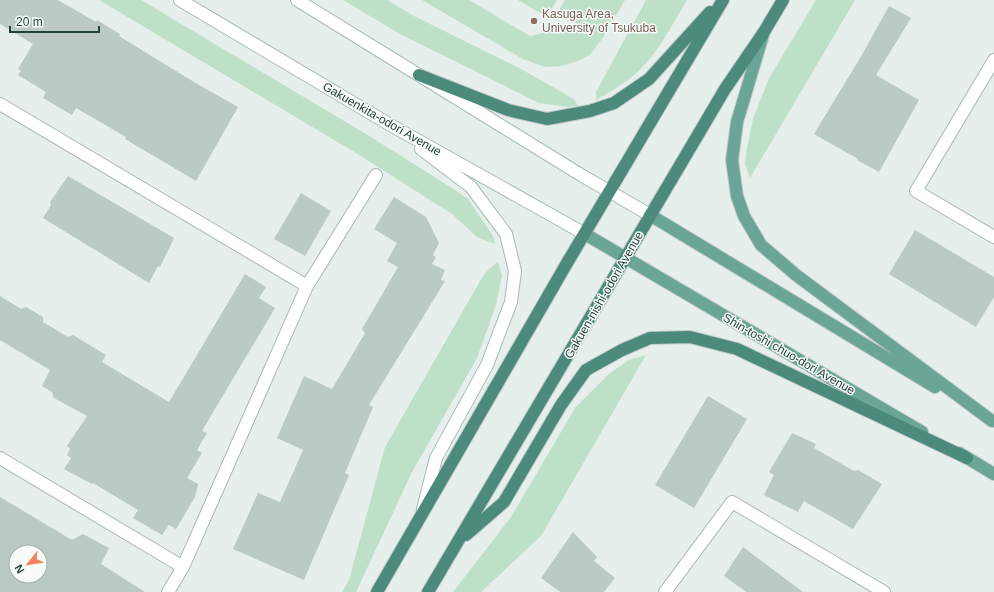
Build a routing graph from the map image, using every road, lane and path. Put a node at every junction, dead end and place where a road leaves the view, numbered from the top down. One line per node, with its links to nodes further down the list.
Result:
1 (180, 0): 9 (street, Gakuenkita-odori Avenue)
2 (297, 0): 7 (street)
3 (722, 0): 7 (highway); 11 (highway)
4 (783, 0): 5 (highway, Gakuen-nishi-odori Avenue)
5 (764, 32): 12 (highway, Gakuen-nishi-odori Avenue); 17 (main road)
6 (994, 60): 14 (street)
7 (419, 74): 11 (street)
8 (0, 104): 16 (street)
9 (387, 123): 13 (street, Gakuenkita-odori Avenue); 21 (street)
10 (376, 175): 16 (street)
11 (609, 192): 12 (street); 13 (highway)
12 (650, 215): 15 (highway, Gakuen-nishi-odori Avenue); 17 (main road)
13 (585, 234): 15 (main road, Shin-toshi chuo-dori Avenue); 21 (highway)
14 (994, 238)
15 (625, 258): 19 (main road, Shin-toshi chuo-dori Avenue); 22 (highway, Gakuen-nishi-odori Avenue)
16 (307, 286): 23 (street)
17 (993, 421)
18 (0, 458): 23 (street)
19 (967, 458): 20 (main road, Shin-toshi chuo-dori Avenue); 22 (highway)
20 (994, 474)
21 (421, 516): 25 (highway)
22 (458, 542): 26 (highway, Gakuen-nishi-odori Avenue)
23 (183, 567): 24 (street)
24 (168, 592)
25 (377, 592)
26 (428, 592)
27 (665, 592): 28 (street)
28 (884, 592)

